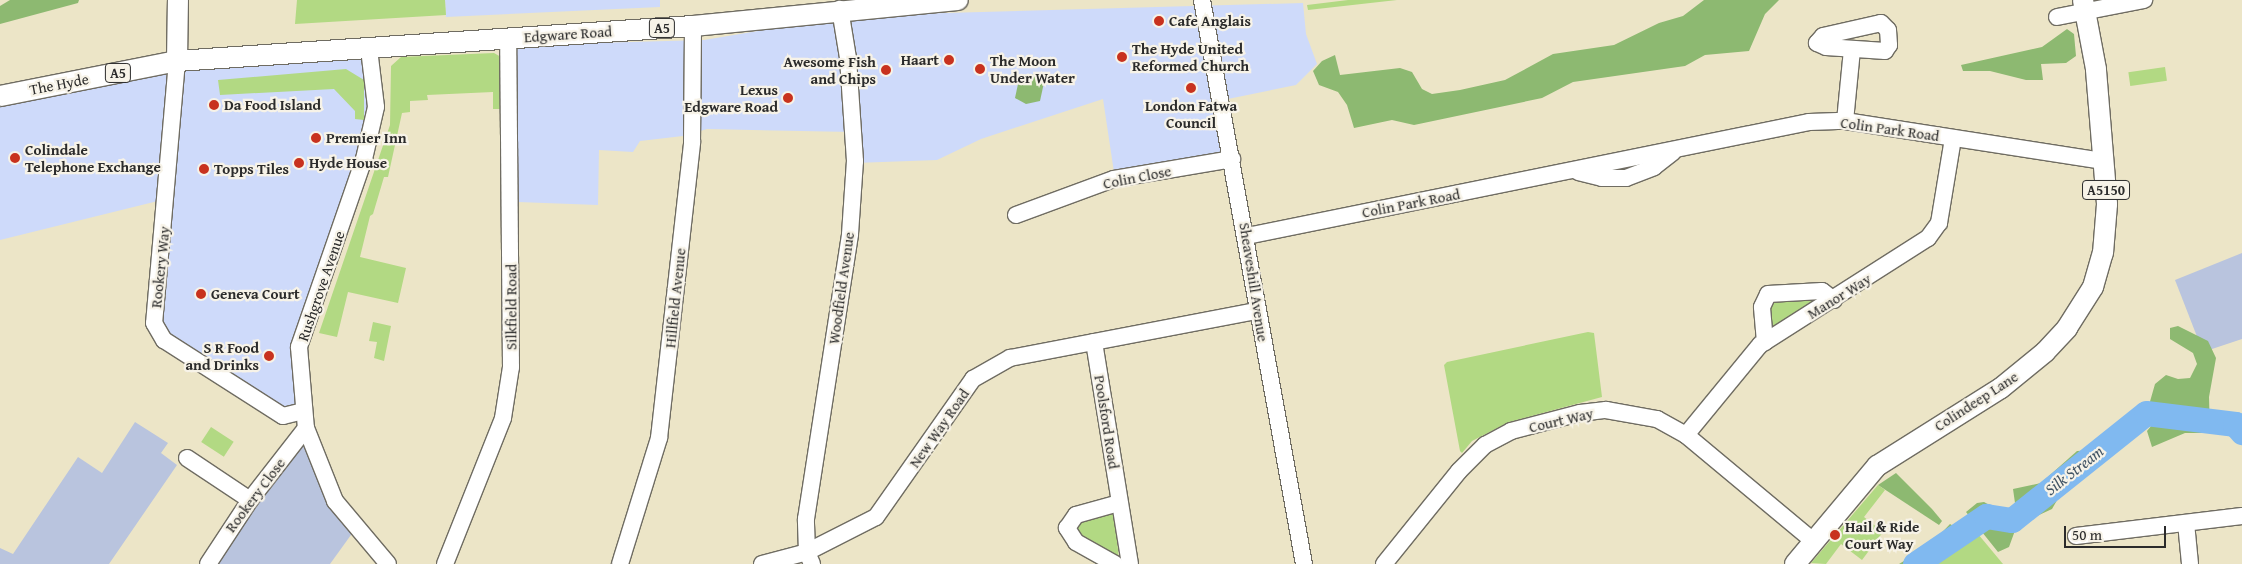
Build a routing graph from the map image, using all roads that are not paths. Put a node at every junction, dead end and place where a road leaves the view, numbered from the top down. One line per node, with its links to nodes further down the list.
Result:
1 (178, 0): 13 (main road)
2 (958, 0): 7 (main road, Edgware Road / A5)
3 (1202, 0): 17 (street, Sheaveshill Avenue)
4 (2144, 0): 5 (street)
5 (2084, 5): 8 (street); 18 (main road, Colindeep Lane / A5150)
6 (816, 7): 7 (main road, Edgware Road / A5); 9 (main road, Edgware Road / A5)
7 (840, 9): 35 (street, Woodfield Avenue)
8 (2057, 16)
9 (693, 26): 10 (main road, Edgware Road / A5); 39 (street, Hillfield Avenue)
10 (508, 39): 11 (main road, Edgware Road / A5); 38 (street, Silkfield Road)
11 (369, 49): 13 (main road, Edgware Road / A5); 25 (street, Rushgrove Avenue)
12 (1852, 49): 15 (street)
13 (177, 61): 14 (main road, The Hyde / A5); 25 (street, Rookery Way)
14 (0, 96)
15 (1845, 121): 16 (street, Colin Park Road); 20 (street, Colin Park Road)
16 (1952, 138): 18 (street, Colin Park Road); 21 (street, Manor Way)
17 (1232, 159): 19 (street, Colin Close); 20 (street, Sheaveshill Avenue)
18 (2104, 161): 34 (main road, Colindeep Lane / A5150)
19 (1016, 215)
20 (1247, 236): 22 (street, Sheaveshill Avenue)
21 (1834, 300): 24 (street, Manor Way); 24 (street)
22 (1257, 311): 23 (street, New Way Road); 43 (street, Sheaveshill Avenue)
23 (1094, 342): 30 (street, Poolsford Road); 35 (street, New Way Road)
24 (1765, 342): 27 (street, Manor Way)
25 (303, 411): 26 (street, Rushgrove Avenue)
26 (306, 428): 29 (street, Rookery Close); 37 (street, Rushgrove Avenue)
27 (1686, 436): 34 (street, Court Way); 44 (street, Court Way)
28 (187, 458): 29 (street)
29 (250, 500): 36 (street, Rookery Close)
30 (1119, 502): 41 (street); 42 (street, Poolsford Road)
31 (2242, 516): 32 (street)
32 (2186, 523): 33 (street); 46 (street)
33 (2076, 536)
34 (1813, 541): 45 (main road, Colindeep Lane / A5150)
35 (809, 558): 40 (street, New Way Road)
36 (208, 564)
37 (388, 564)
38 (445, 564)
39 (620, 564)
40 (762, 564)
41 (1116, 564)
42 (1130, 564)
43 (1304, 564)
44 (1384, 564)
45 (1795, 564)
46 (2190, 564)

